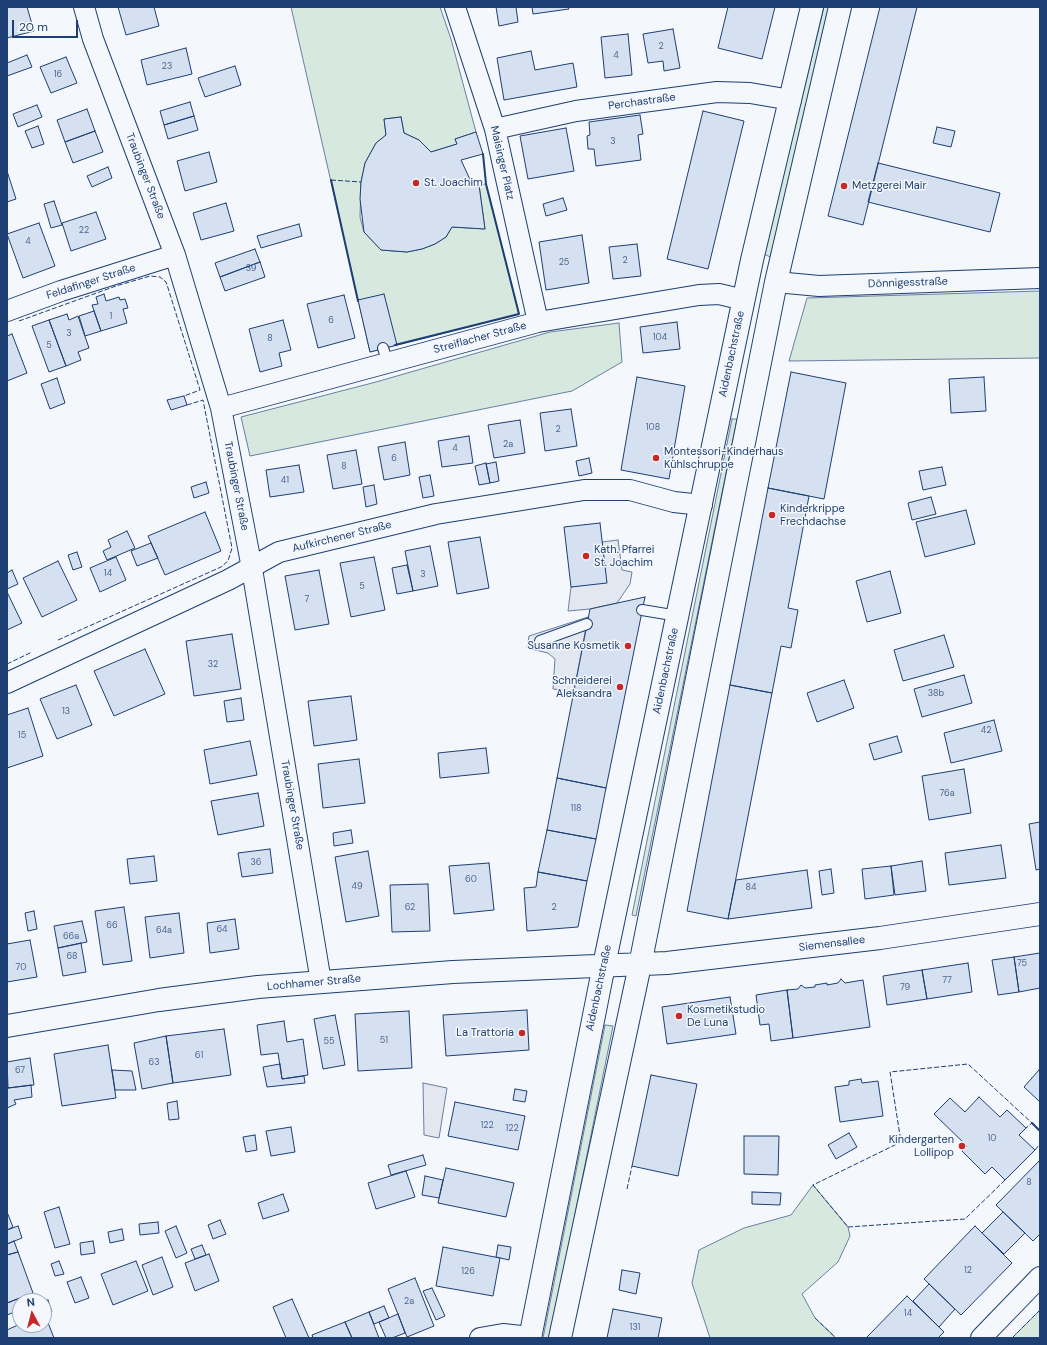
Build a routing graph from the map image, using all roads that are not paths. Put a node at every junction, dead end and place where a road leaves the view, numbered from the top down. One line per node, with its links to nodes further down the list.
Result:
1 (84, 7): 7 (street, Traubinger Straße)
2 (455, 7): 6 (street, Maisinger Platz)
3 (812, 7): 5 (main road, Aidenbachstraße)
4 (840, 7): 9 (main road, Aidenbachstraße)
5 (791, 100): 6 (street, Perchastraße); 10 (main road, Aidenbachstraße)
6 (495, 129): 12 (street, Maisinger Platz)
7 (175, 255): 11 (street, Feldafinger Straße); 13 (street, Traubinger Straße)
8 (1040, 278): 9 (street, Dönnigesstraße)
9 (776, 282): 22 (main road, Aidenbachstraße)
10 (744, 300): 12 (street, Streiflacher Straße); 14 (main road, Aidenbachstraße)
11 (7, 311)
12 (538, 322): 13 (street, Streiflacher Straße)
13 (221, 408): 15 (street, Traubinger Straße)
14 (702, 505): 15 (street, Aufkirchener Straße); 17 (main road, Aidenbachstraße)
15 (252, 568): 20 (street, Aufkirchener Straße); 23 (street, Traubinger Straße)
16 (642, 610): 17 (lane)
17 (678, 616): 22 (main road, Aidenbachstraße)
18 (587, 624): 19 (lane)
19 (540, 640)
20 (7, 683)
21 (1040, 914): 22 (main road, Siemensallee)
22 (622, 965): 23 (main road, Lochhamer Straße); 26 (main road, Aidenbachstraße); 28 (main road, Aidenbachstraße)
23 (321, 982): 24 (main road, Lochhamer Straße)
24 (7, 1026)
25 (1040, 1277): 29 (street)
26 (530, 1337): 27 (street)
27 (480, 1338)
28 (560, 1338)
29 (981, 1338)

